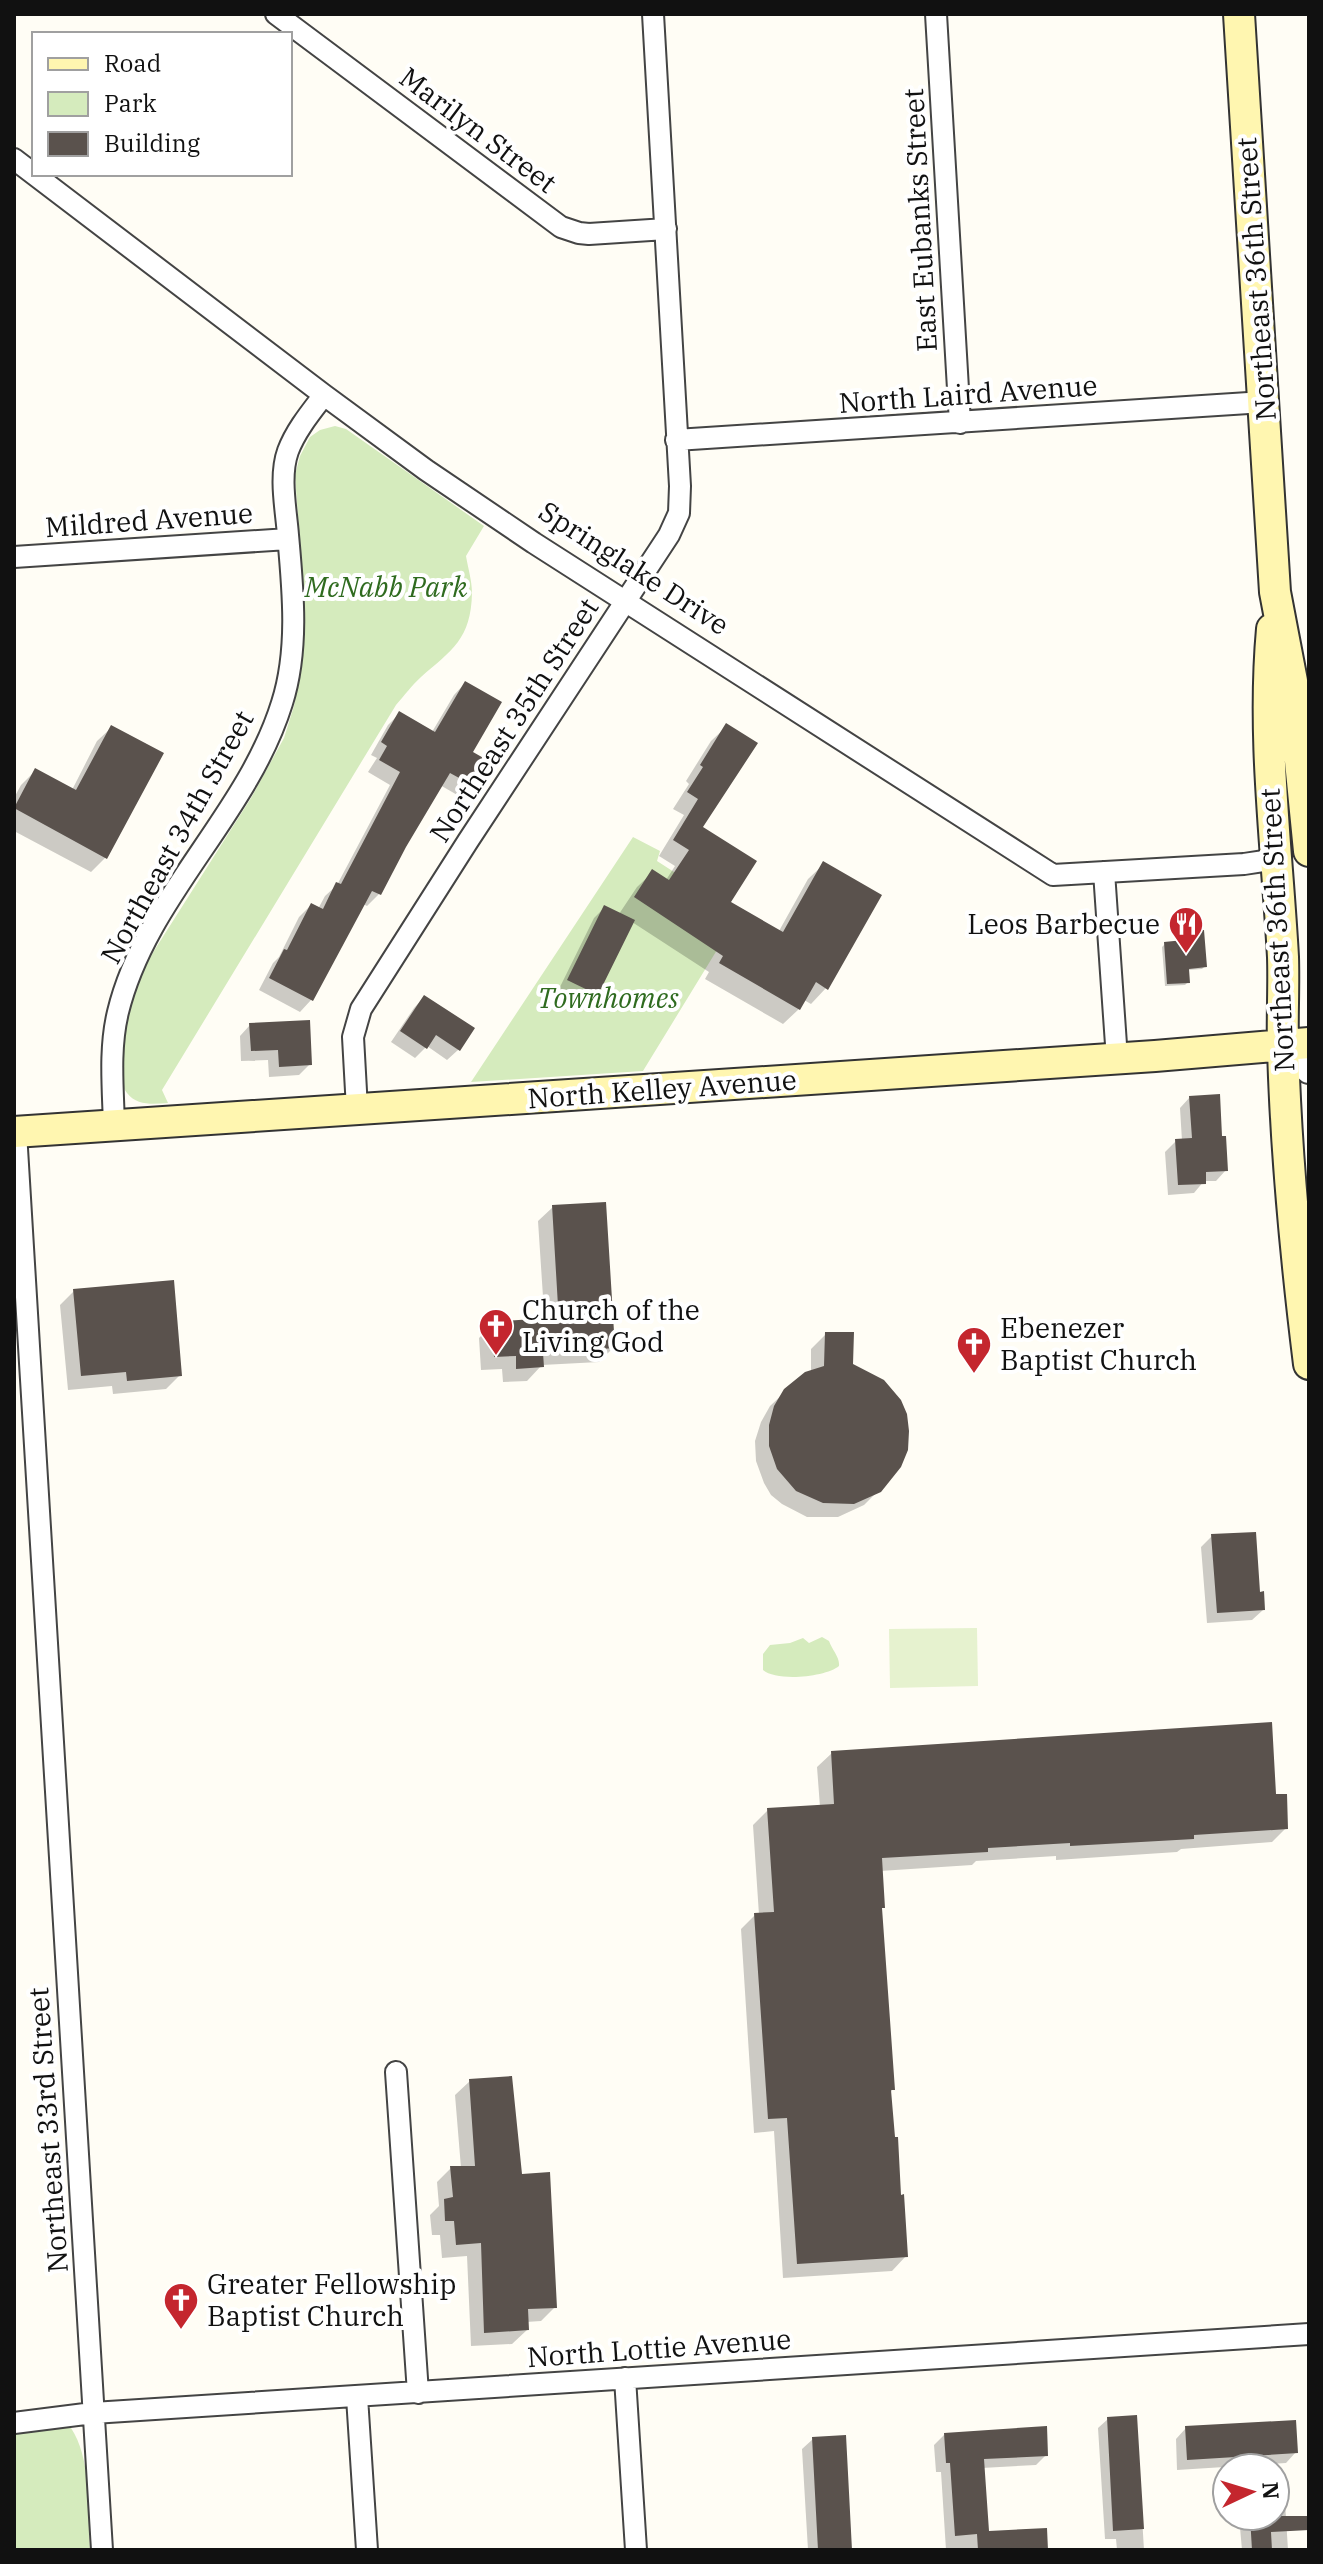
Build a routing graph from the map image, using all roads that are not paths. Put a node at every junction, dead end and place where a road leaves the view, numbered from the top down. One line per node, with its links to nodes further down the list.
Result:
1 (276, 14): 8 (street, Marilyn Street)
2 (653, 14): 8 (street, Northeast 35th Street)
3 (936, 14): 11 (street, East Eubanks Street)
4 (1239, 14): 10 (main road, Northeast 36th Street)
5 (14, 159): 6 (street, Springlake Drive)
6 (32, 173)
7 (36, 176): 9 (street, Springlake Drive)
8 (666, 229): 12 (street, Northeast 35th Street)
9 (324, 395): 13 (street, Northeast 34th Street); 16 (street, Springlake Drive)
10 (1264, 402): 11 (street, North Laird Avenue); 15 (main road, Northeast 36th Street)
11 (960, 423): 12 (street, North Laird Avenue)
12 (676, 440): 16 (street, Northeast 35th Street)
13 (288, 539): 14 (street, Mildred Avenue); 24 (street, Northeast 34th Street)
14 (14, 557)
15 (1275, 592): 17 (main road, Northeast 36th Street); 18 (main road, Northeast 36th Street)
16 (625, 601): 19 (street, Springlake Drive); 23 (street, Northeast 35th Street)
17 (1309, 853): 18 (main road)
18 (1277, 859): 19 (street, Springlake Drive); 20 (main road, Northeast 36th Street)
19 (1104, 872): 21 (street)
20 (1296, 1045): 21 (main road, North Kelley Avenue); 22 (street); 26 (main road, Northeast 36th Street)
21 (1117, 1059): 23 (main road, North Kelley Avenue)
22 (1309, 1070)
23 (357, 1109): 24 (main road, North Kelley Avenue)
24 (114, 1126): 25 (main road, North Kelley Avenue)
25 (15, 1132): 32 (street, Northeast 33rd Street)
26 (1309, 1364)
27 (396, 2072): 30 (street)
28 (1309, 2334): 29 (street, North Lottie Avenue)
29 (625, 2378): 30 (street, North Lottie Avenue); 36 (street)
30 (418, 2393): 31 (street, North Lottie Avenue)
31 (357, 2397): 32 (street, North Lottie Avenue); 35 (street)
32 (93, 2413): 33 (street, North Lottie Avenue); 34 (street, Northeast 33rd Street)
33 (14, 2423)
34 (102, 2550)
35 (367, 2550)
36 (636, 2550)

